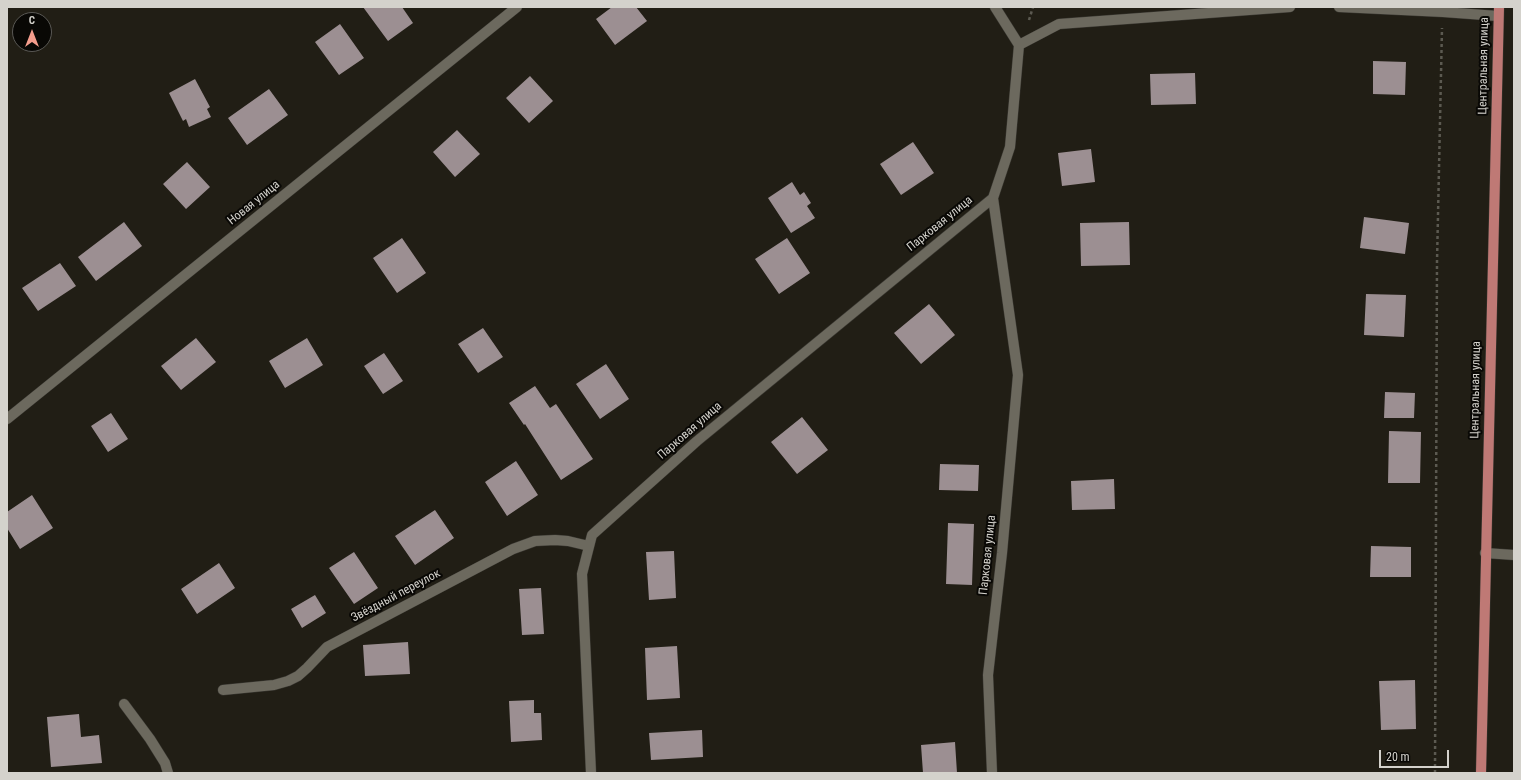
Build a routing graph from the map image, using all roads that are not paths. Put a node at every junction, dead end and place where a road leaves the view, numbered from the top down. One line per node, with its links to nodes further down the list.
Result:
1 (516, 7): 8 (street, Новая улица)
2 (995, 7): 6 (street)
3 (1290, 7): 6 (street)
4 (1339, 7): 5 (street)
5 (1498, 11): 10 (main road, Центральная улица)
6 (1019, 45): 7 (street, Парковая улица)
7 (993, 198): 9 (street, Парковая улица); 16 (street, Парковая улица)
8 (7, 419)
9 (589, 546): 12 (street, Звёздный переулок); 15 (street, Парковая улица)
10 (1485, 553): 11 (street); 17 (main road, Центральная улица)
11 (1514, 555)
12 (222, 690)
13 (124, 704): 14 (street)
14 (168, 773)
15 (591, 773)
16 (992, 773)
17 (1481, 773)

